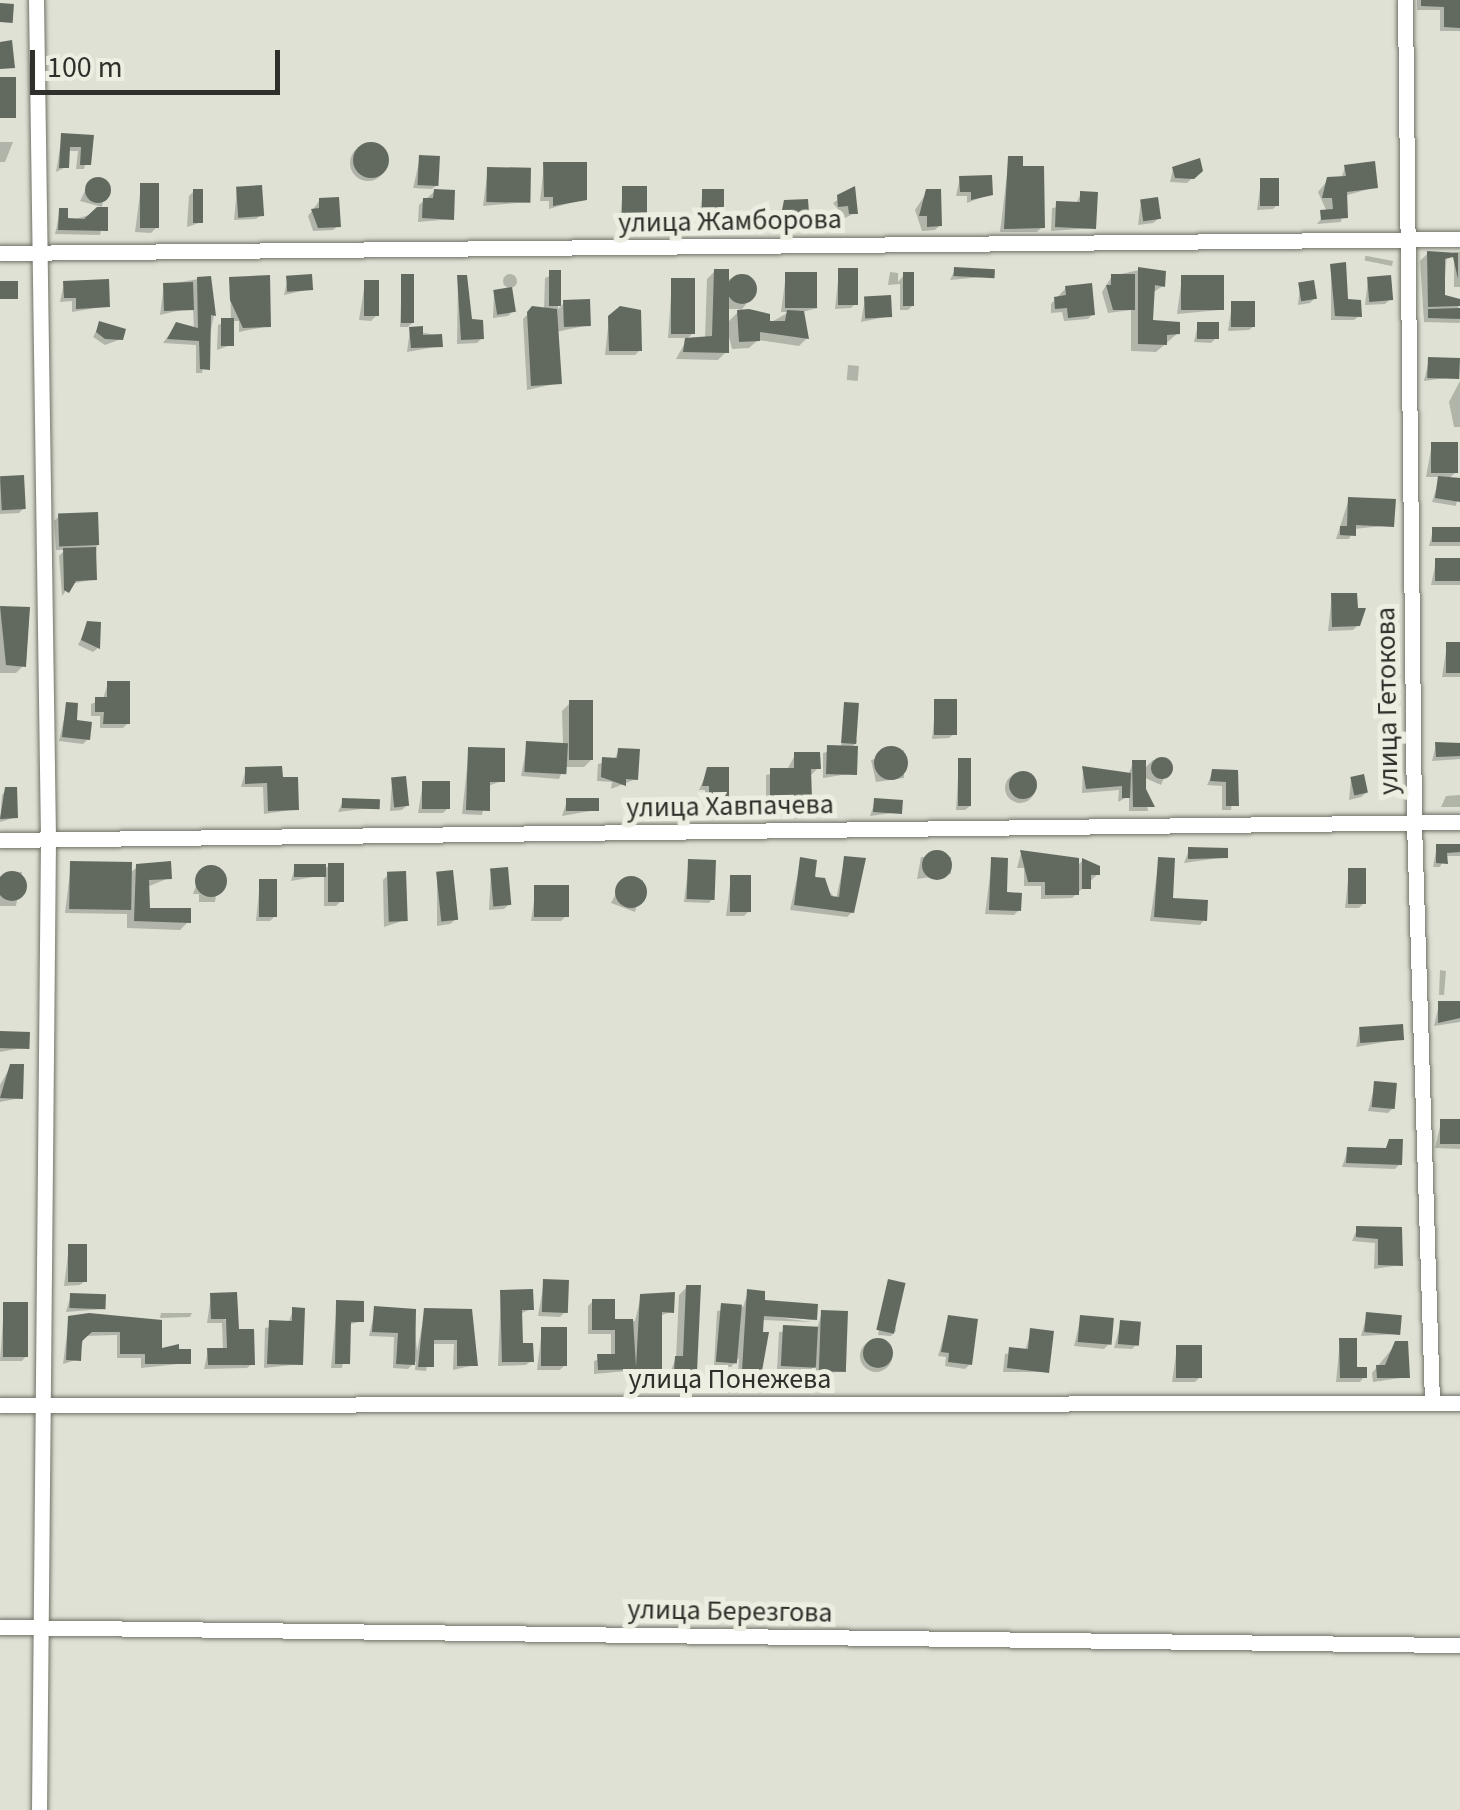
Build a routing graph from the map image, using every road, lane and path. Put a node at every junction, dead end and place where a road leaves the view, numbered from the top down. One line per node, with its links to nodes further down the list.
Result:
1 (36, 0): 5 (street)
2 (1406, 0): 4 (street, улица Гетокова)
3 (1460, 239): 4 (street, улица Жамборова)
4 (1408, 240): 5 (street, улица Жамборова); 8 (street, улица Гетокова)
5 (42, 252): 6 (street, улица Жамборова); 9 (street)
6 (0, 253)
7 (1460, 822): 8 (street, улица Хавпачева)
8 (1414, 823): 9 (street, улица Хавпачева); 11 (street, улица Гетокова)
9 (48, 838): 10 (street, улица Хавпачева); 14 (street)
10 (0, 840)
11 (1432, 1402): 12 (street, улица Понежева); 14 (street, улица Понежева)
12 (1460, 1403)
13 (0, 1405): 14 (street, улица Понежева)
14 (45, 1405): 16 (street)
15 (0, 1627): 16 (street, улица Березгова)
16 (42, 1627): 17 (street, улица Березгова); 18 (street)
17 (1460, 1645)
18 (38, 1810)

